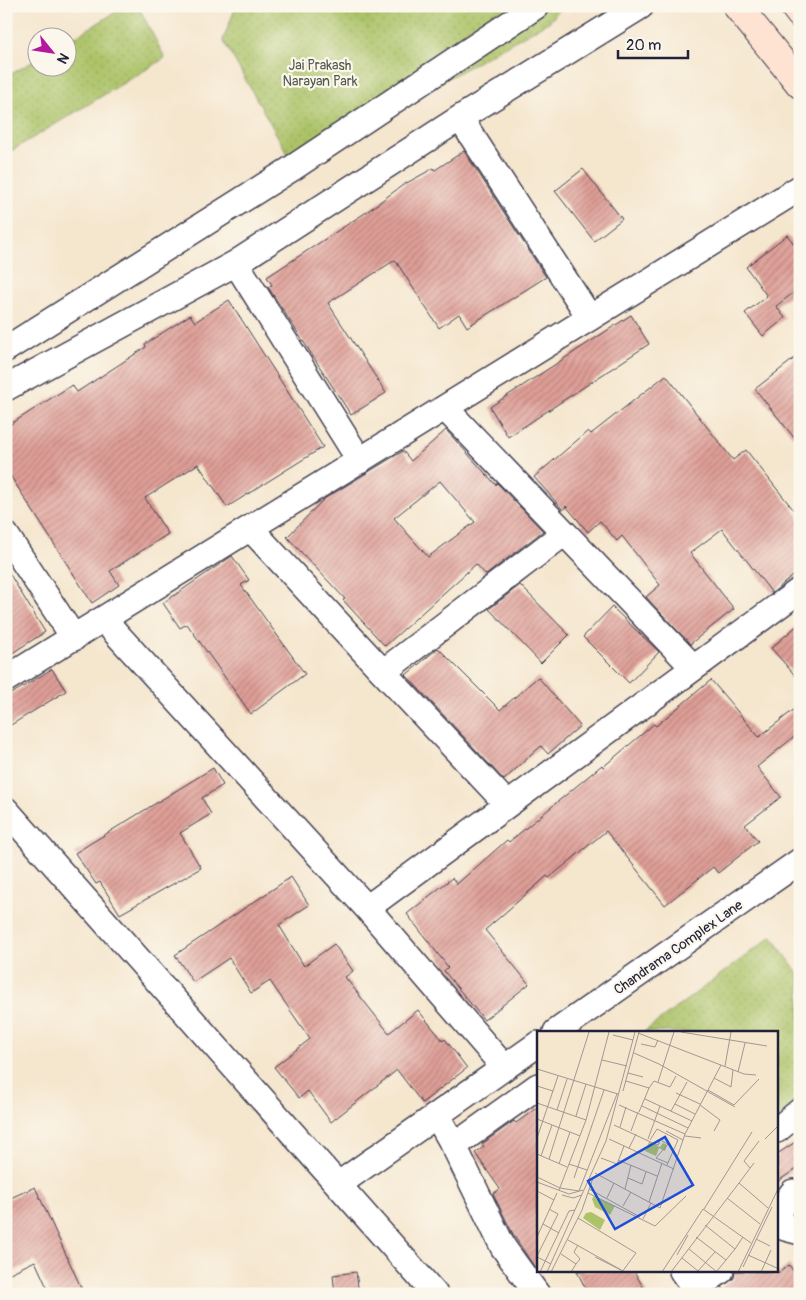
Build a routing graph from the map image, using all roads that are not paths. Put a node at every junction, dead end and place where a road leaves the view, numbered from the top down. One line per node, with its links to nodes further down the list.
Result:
1 (536, 6): 11 (street)
2 (641, 6): 7 (street)
3 (737, 6): 6 (main road)
4 (794, 6): 5 (main road)
5 (800, 14)
6 (800, 84)
7 (460, 118): 9 (street); 10 (street)
8 (800, 188): 10 (street)
9 (236, 263): 12 (street); 14 (street)
10 (590, 318): 13 (street)
11 (6, 349)
12 (6, 388)
13 (444, 408): 14 (street); 16 (street)
14 (360, 461): 15 (street)
15 (251, 528): 19 (street); 22 (street)
16 (563, 534): 21 (street); 22 (street)
17 (6, 535): 20 (street)
18 (800, 590): 21 (street)
19 (104, 620): 20 (street); 27 (street)
20 (74, 638): 23 (street)
21 (693, 667): 24 (street)
22 (383, 672): 24 (street)
23 (6, 679)
24 (507, 804): 27 (street)
25 (6, 810): 36 (street)
26 (800, 861): 28 (street, Chandrama Complex Lane)
27 (367, 908): 30 (street)
28 (557, 1031)
29 (537, 1045): 30 (street)
30 (504, 1068): 33 (street)
31 (537, 1087): 35 (street)
32 (800, 1112): 34 (street)
33 (437, 1116): 35 (street); 36 (street)
34 (778, 1129)
35 (454, 1146): 42 (street)
36 (339, 1184): 41 (street)
37 (790, 1192): 38 (street)
38 (787, 1231)
39 (683, 1272): 40 (street)
40 (720, 1272)
41 (435, 1294)
42 (537, 1294)

